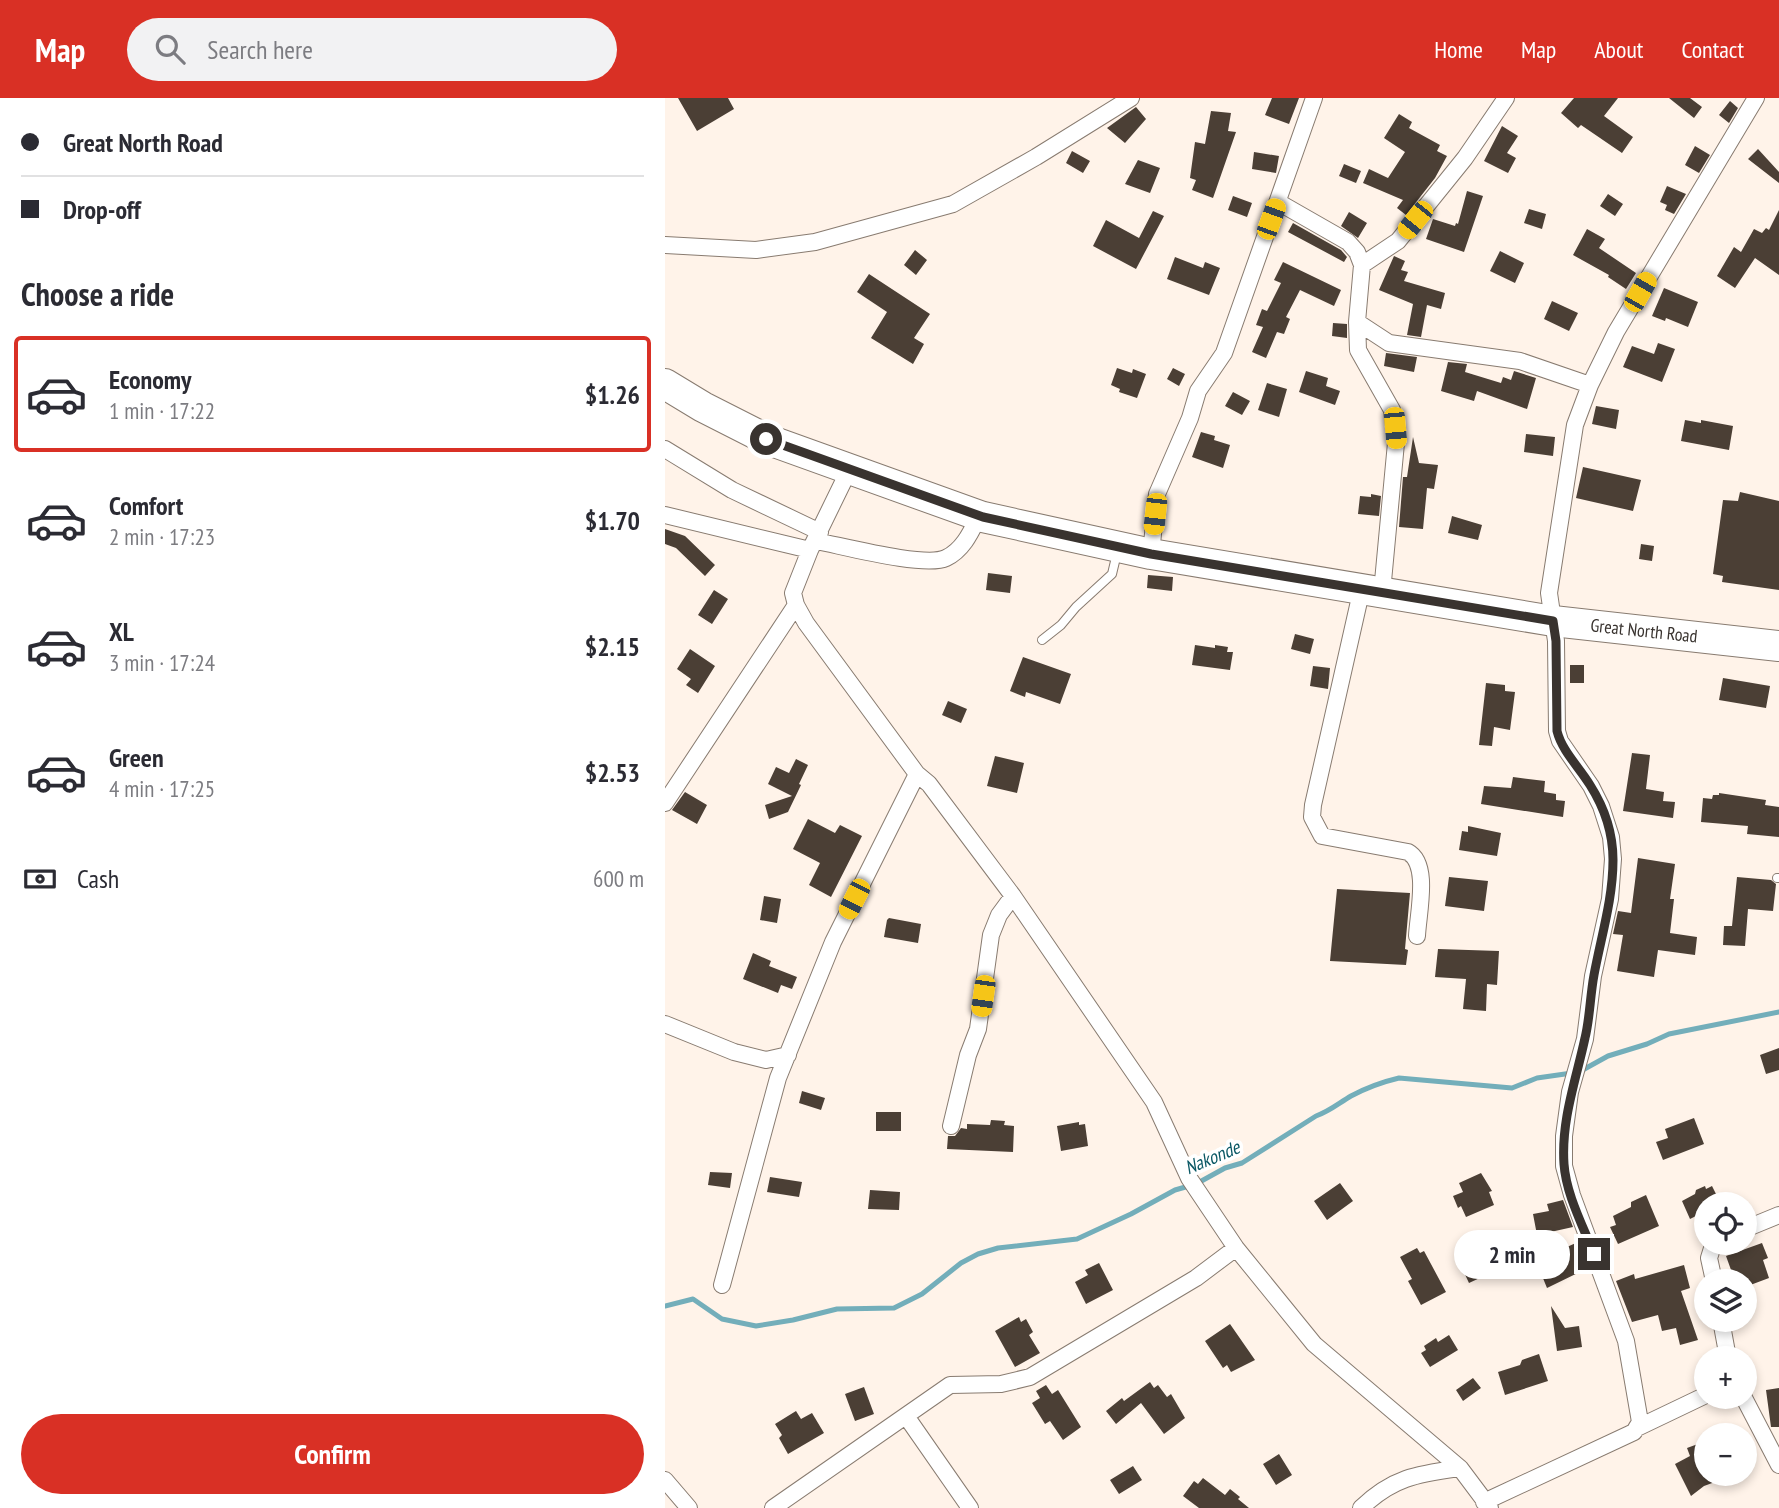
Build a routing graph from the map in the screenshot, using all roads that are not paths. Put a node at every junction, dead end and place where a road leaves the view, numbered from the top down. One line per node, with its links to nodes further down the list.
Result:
1 (1131, 98): 6 (street)
2 (1314, 98): 5 (street)
3 (1506, 98): 7 (street)
4 (1756, 98): 10 (street)
5 (1278, 202): 7 (street); 17 (street)
6 (665, 245)
7 (1362, 265): 8 (street)
8 (1357, 322): 10 (street); 18 (street)
9 (665, 384): 12 (highway, Great North Road)
10 (1590, 385): 20 (street)
11 (665, 449): 15 (street)
12 (849, 470): 14 (highway, Great North Road); 15 (street)
13 (665, 515): 15 (street)
14 (979, 516): 15 (street); 16 (highway, Great North Road)
15 (816, 541): 19 (street)
16 (1119, 546): 17 (highway, Great North Road); 21 (lane)
17 (1151, 554): 18 (highway, Great North Road)
18 (1372, 590): 20 (highway, Great North Road); 26 (street)
19 (796, 606): 23 (street); 24 (street)
20 (1553, 621): 22 (highway, Great North Road); 37 (street)
21 (1042, 640)
22 (1779, 646)
23 (917, 774): 25 (street); 28 (street)
24 (665, 803)
25 (1013, 896): 29 (street); 32 (street)
26 (1416, 936)
27 (665, 1024): 28 (street)
28 (788, 1055): 33 (street)
29 (951, 1126)
30 (1779, 1215): 31 (street)
31 (1757, 1223)
32 (1236, 1248): 36 (street); 39 (street)
33 (722, 1285)
34 (1694, 1401): 37 (street)
35 (1750, 1409): 38 (street)
36 (906, 1416): 42 (street); 44 (street)
37 (1637, 1428): 41 (street)
38 (1779, 1465)
39 (1460, 1468): 41 (street); 45 (street)
40 (665, 1480): 43 (street)
41 (1487, 1505)
42 (964, 1506)
43 (689, 1508)
44 (773, 1508)
45 (1361, 1508)

